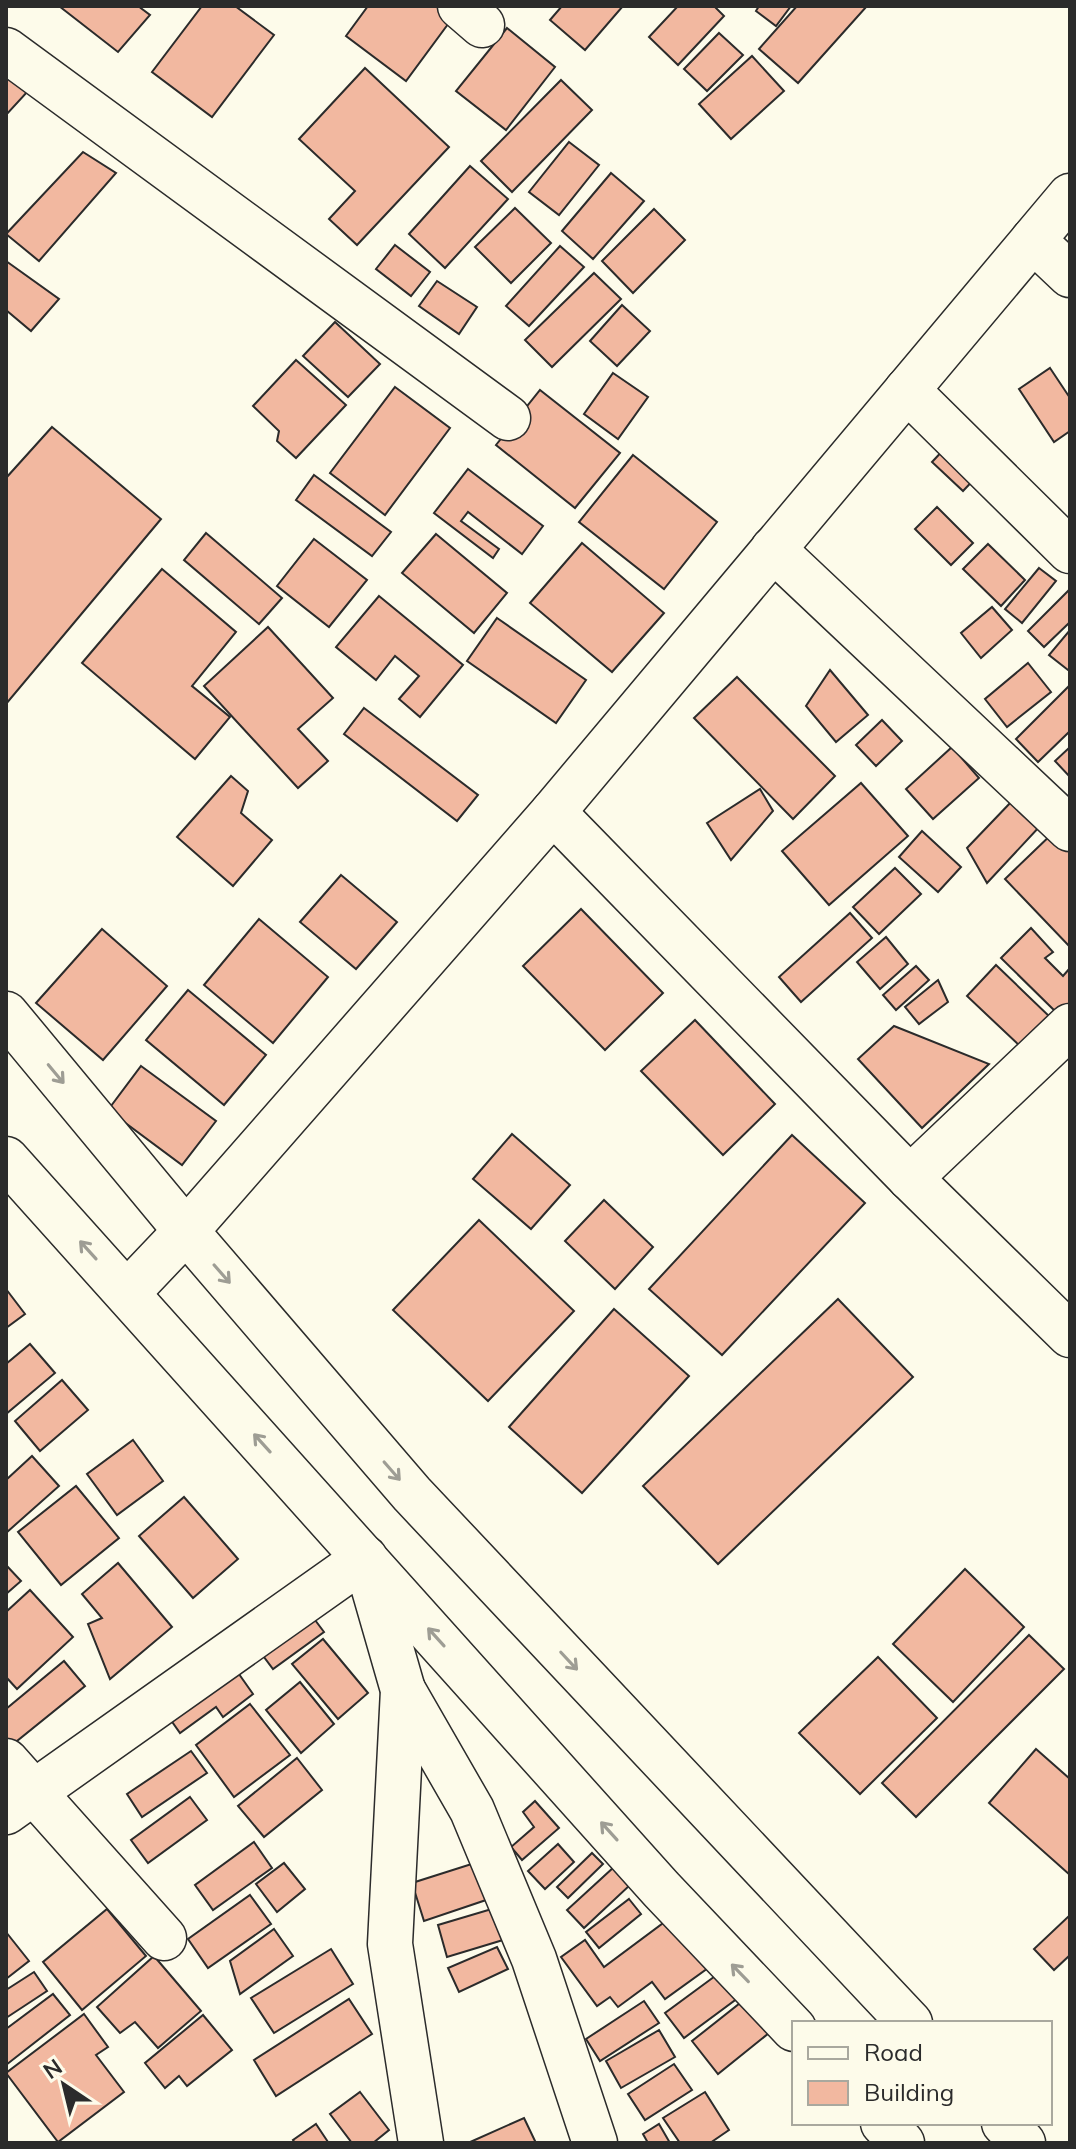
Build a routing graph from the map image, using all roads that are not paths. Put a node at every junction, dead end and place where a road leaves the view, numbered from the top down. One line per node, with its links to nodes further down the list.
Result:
1 (6, 50): 6 (street)
2 (1070, 196): 3 (street)
3 (1033, 240): 4 (street); 5 (street)
4 (1070, 275)
5 (907, 390): 7 (street); 8 (street)
6 (508, 418)
7 (773, 549): 9 (street); 10 (street)
8 (1070, 551)
9 (553, 812): 14 (street); 15 (street)
10 (1070, 829)
11 (6, 1014): 15 (street, one-way to 15)
12 (1070, 1026): 14 (street)
13 (6, 1159): 16 (street, one-way to 13)
14 (910, 1178): 17 (street)
15 (186, 1231): 16 (street); 22 (street, one-way to 22)
16 (127, 1293): 18 (street, one-way to 16)
17 (1070, 1335)
18 (365, 1558): 19 (street); 20 (street); 23 (street, one-way to 18)
19 (403, 1690): 26 (street); 27 (street)
20 (15, 1789): 21 (street)
21 (164, 1938)
22 (908, 2021)
23 (792, 2027)
24 (885, 2125): 28 (street)
25 (1006, 2125): 29 (street)
26 (421, 2143)
27 (595, 2143)
28 (902, 2143)
29 (1023, 2143)

